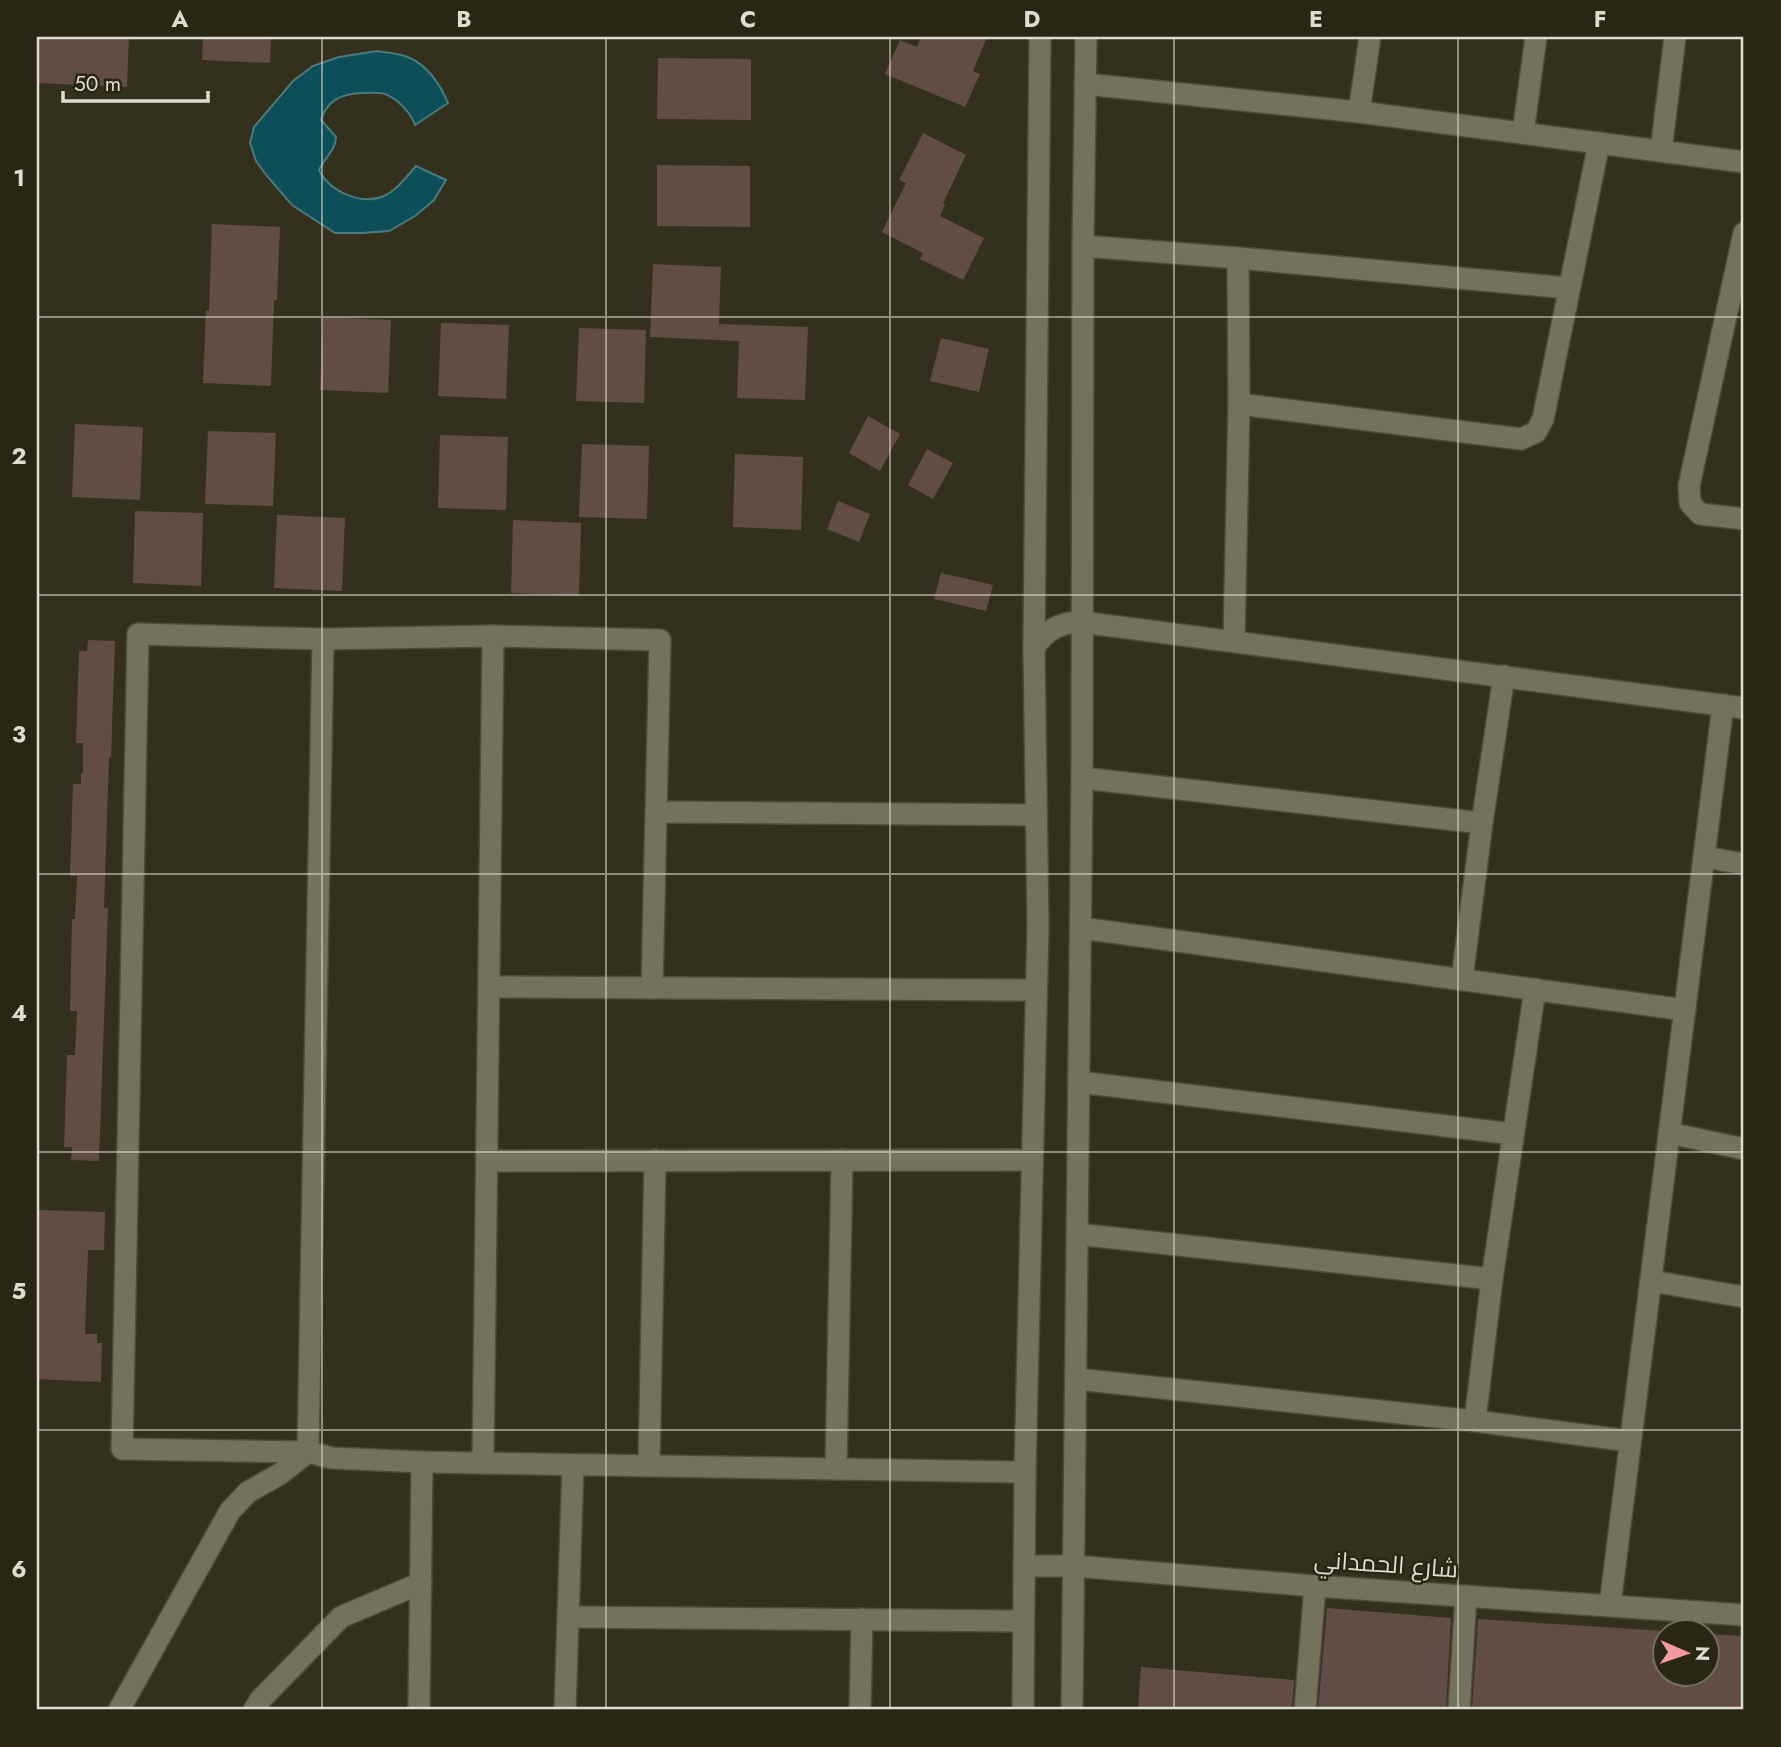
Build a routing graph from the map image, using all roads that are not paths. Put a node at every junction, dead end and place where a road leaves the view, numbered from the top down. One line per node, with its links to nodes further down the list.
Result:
1 (1040, 37): 22 (street)
2 (1086, 37): 6 (street)
3 (1370, 37): 7 (street)
4 (1535, 37): 8 (street)
5 (1675, 37): 10 (street)
6 (1085, 84): 7 (street); 13 (street)
7 (1359, 111): 8 (street)
8 (1523, 133): 9 (street)
9 (1599, 143): 10 (street); 15 (street)
10 (1661, 151): 11 (street)
11 (1744, 162)
12 (1744, 233): 17 (street)
13 (1083, 246): 14 (street); 18 (street)
14 (1238, 258): 15 (street); 16 (street)
15 (1569, 288): 16 (street)
16 (1239, 404): 21 (street)
17 (1744, 519)
18 (1081, 622): 21 (street); 22 (street); 25 (street)
19 (493, 636): 20 (street); 26 (street); 33 (street)
20 (323, 639): 53 (street); 53 (street)
21 (1234, 641): 23 (street)
22 (1034, 648): 27 (street)
23 (1504, 676): 24 (street); 28 (street)
24 (1734, 706): 29 (street)
25 (1082, 778): 28 (street); 31 (street)
26 (656, 812): 27 (street); 34 (street)
27 (1036, 815): 36 (street)
28 (1482, 823): 32 (street)
29 (1704, 857): 30 (street); 37 (street)
30 (1744, 864)
31 (1081, 929): 32 (street); 38 (street)
32 (1462, 979): 35 (street)
33 (489, 987): 34 (street); 45 (street)
34 (652, 988): 36 (street)
35 (1535, 989): 37 (street); 40 (street)
36 (1036, 990): 44 (street)
37 (1685, 1010): 39 (street)
38 (1079, 1082): 40 (street); 46 (street)
39 (1669, 1133): 41 (street); 48 (street)
40 (1513, 1134): 47 (street)
41 (1744, 1149)
42 (655, 1160): 43 (street); 45 (street); 57 (street)
43 (842, 1160): 44 (street); 58 (street)
44 (1032, 1160): 59 (street)
45 (487, 1161): 55 (street)
46 (1077, 1234): 47 (street); 50 (street)
47 (1492, 1279): 51 (street)
48 (1651, 1281): 49 (street); 52 (street)
49 (1744, 1297)
50 (1076, 1379): 51 (street); 61 (street)
51 (1475, 1421): 52 (street)
52 (1630, 1441): 65 (street)
53 (307, 1452): 54 (street); 71 (street)
54 (422, 1462): 55 (street); 62 (street)
55 (483, 1463): 56 (street)
56 (573, 1465): 57 (street); 67 (street)
57 (649, 1466): 58 (street)
58 (836, 1469): 59 (street)
59 (1025, 1472): 60 (street)
60 (1024, 1566): 61 (street, شارع الحمداني); 69 (street)
61 (1074, 1566): 63 (street, شارع الحمداني); 76 (street)
62 (421, 1583): 70 (street); 72 (street)
63 (1315, 1586): 64 (street, شارع الحمداني); 77 (street)
64 (1466, 1596): 65 (street, شارع الحمداني); 78 (street)
65 (1610, 1605): 66 (street, شارع الحمداني)
66 (1744, 1615)
67 (568, 1617): 68 (street); 73 (street)
68 (862, 1619): 69 (street); 74 (street)
69 (1023, 1621): 75 (street)
70 (259, 1707)
71 (120, 1710)
72 (419, 1710)
73 (565, 1710)
74 (860, 1710)
75 (1023, 1710)
76 (1072, 1710)
77 (1305, 1710)
78 (1459, 1710)

